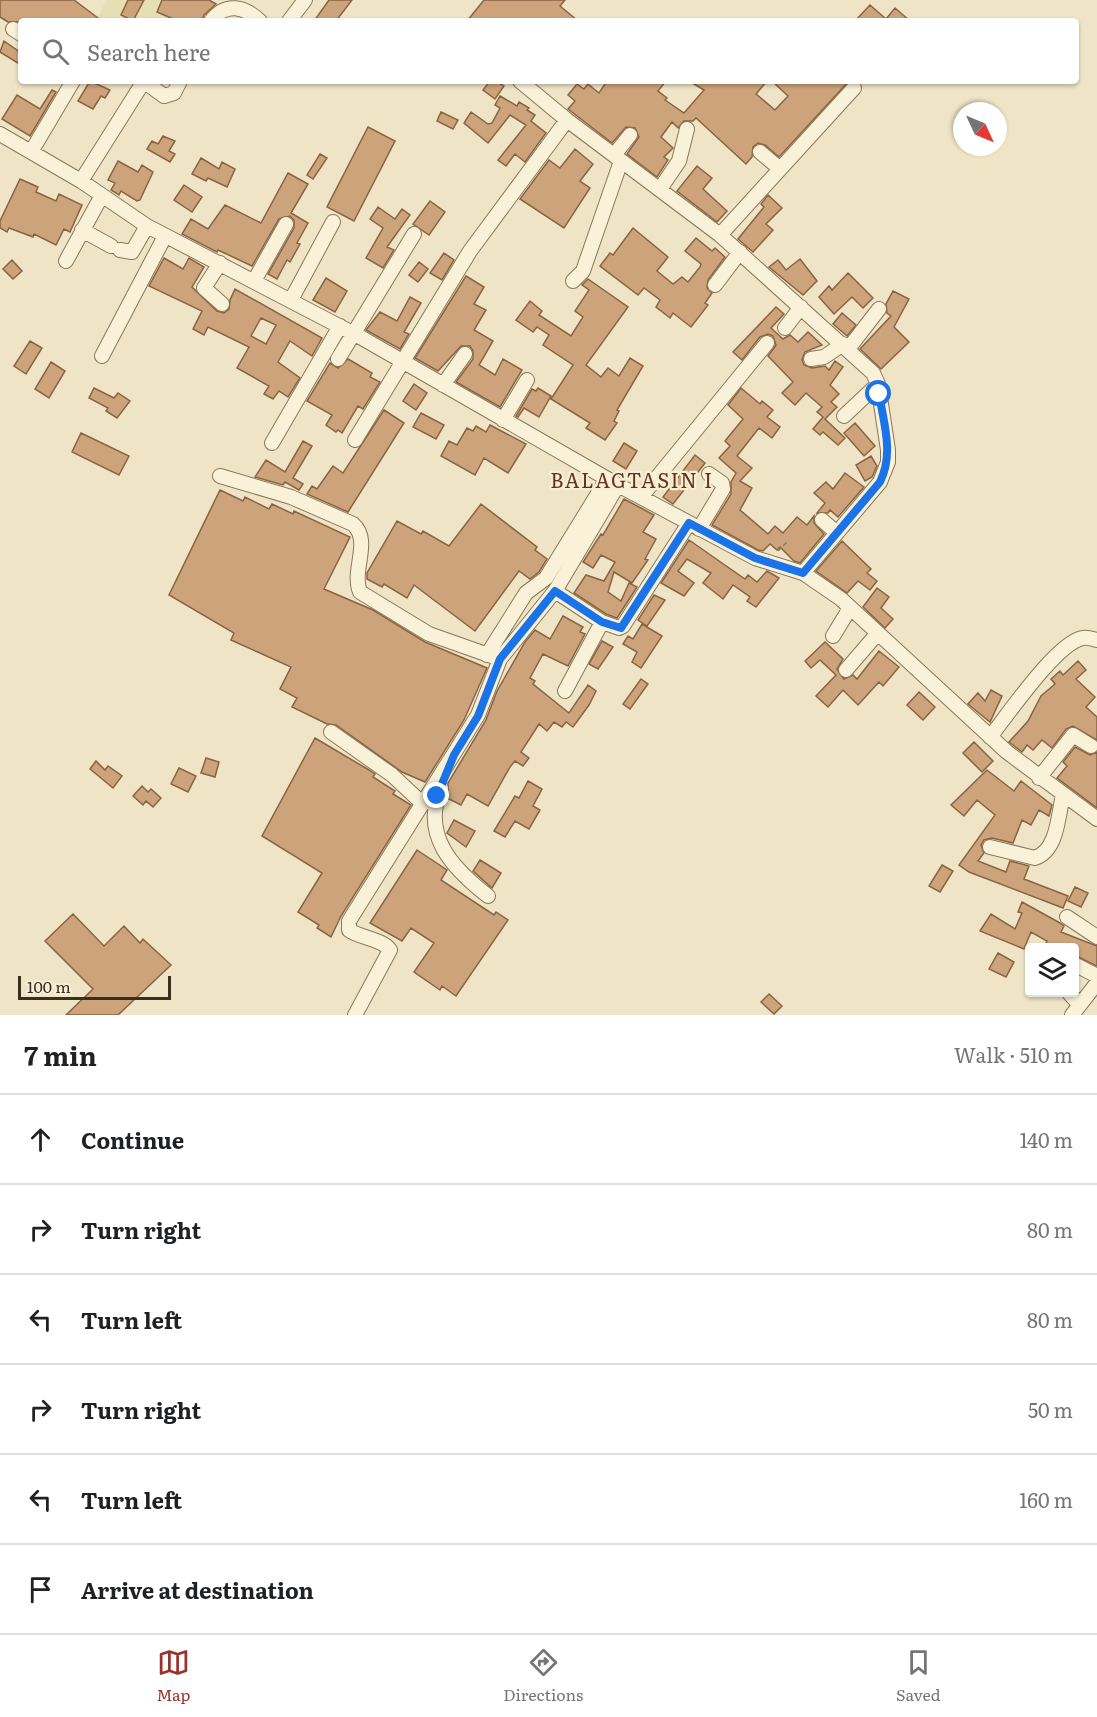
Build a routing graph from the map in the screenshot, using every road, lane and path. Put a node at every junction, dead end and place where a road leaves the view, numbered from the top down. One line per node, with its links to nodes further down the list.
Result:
1 (305, 0): 4 (street)
2 (214, 18): 3 (street)
3 (257, 18)
4 (291, 18)
5 (71, 84): 15 (street)
6 (142, 84): 19 (street)
7 (148, 84): 8 (street)
8 (178, 84)
9 (524, 84): 11 (street)
10 (854, 88): 18 (street)
11 (567, 120): 17 (street); 48 (street)
12 (687, 129): 20 (street)
13 (630, 135): 17 (street)
14 (0, 136): 15 (street)
15 (31, 152): 19 (street)
16 (760, 152): 18 (street)
17 (617, 158): 20 (street); 33 (street)
18 (778, 168): 27 (street)
19 (81, 181): 21 (street)
20 (660, 189): 27 (street)
21 (101, 197): 24 (street); 25 (street)
22 (333, 222): 35 (street)
23 (281, 225): 32 (street)
24 (147, 226): 25 (street); 28 (street)
25 (82, 230): 30 (street)
26 (414, 234): 41 (street)
27 (720, 235): 29 (street)
28 (165, 236): 31 (street); 45 (street)
29 (740, 252): 34 (street); 37 (street)
30 (66, 261)
31 (220, 263): 32 (street); 36 (street)
32 (252, 279): 35 (street)
33 (573, 281)
34 (715, 285)
35 (291, 300): 40 (street)
36 (222, 304)
37 (798, 304): 39 (street); 43 (street)
38 (879, 309): 43 (street)
39 (784, 323)
40 (340, 326): 41 (street); 55 (street)
41 (354, 334): 46 (street); 48 (street)
42 (766, 343): 59 (street)
43 (846, 347): 47 (street); 50 (street)
44 (465, 354): 51 (street)
45 (102, 356)
46 (338, 359)
47 (811, 359)
48 (402, 362): 51 (street); 54 (street)
49 (527, 380): 53 (street)
50 (878, 384): 52 (street); 62 (street)
51 (443, 385): 53 (street)
52 (844, 417)
53 (503, 420): 58 (street)
54 (355, 440)
55 (272, 442)
56 (709, 474): 61 (street)
57 (220, 476): 70 (street)
58 (612, 482): 59 (street); 64 (street); 70 (street)
59 (641, 497): 61 (street)
60 (822, 520): 62 (street)
61 (694, 526): 63 (street); 66 (street)
62 (837, 533): 63 (street)
63 (803, 573): 65 (street)
64 (555, 591): 66 (street); 70 (street)
65 (850, 608): 67 (street); 68 (street)
66 (602, 622): 72 (street)
67 (877, 634): 71 (street); 74 (street)
68 (833, 636)
69 (1097, 640): 74 (street)
70 (493, 657): 76 (street)
71 (846, 670)
72 (565, 691)
73 (332, 732): 79 (street)
74 (990, 737): 77 (street)
75 (1091, 746): 77 (street)
76 (454, 755): 79 (street); 82 (street)
77 (1039, 778): 78 (street)
78 (1063, 795): 80 (street); 81 (street)
79 (423, 804): 89 (street)
80 (1097, 819)
81 (990, 847)
82 (488, 896)
83 (1067, 917): 84 (street)
84 (1097, 937)
85 (1079, 967): 86 (street)
86 (1097, 976)
87 (1097, 983): 88 (street)
88 (1076, 1010)
89 (355, 1015)

